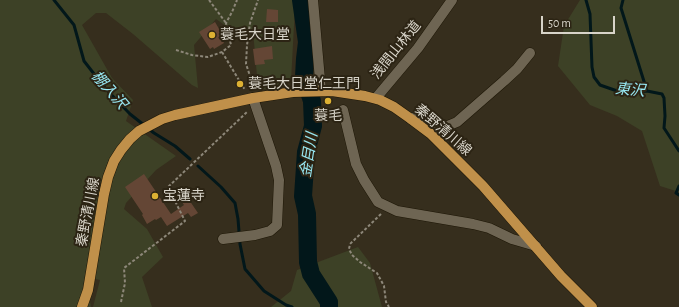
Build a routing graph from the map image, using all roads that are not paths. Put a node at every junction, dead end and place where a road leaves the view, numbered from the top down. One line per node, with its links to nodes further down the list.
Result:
1 (313, 0): 4 (street)
2 (452, 0): 6 (street, 浅間山林道)
3 (530, 53): 8 (street)
4 (318, 91): 5 (main road, 秦野清川線); 6 (main road, 秦野清川線)
5 (253, 98): 9 (street); 11 (main road, 秦野清川線)
6 (376, 98): 8 (main road, 秦野清川線)
7 (343, 110): 10 (street)
8 (411, 119): 10 (main road, 秦野清川線)
9 (222, 239)
10 (536, 246): 12 (main road, 秦野清川線)
11 (82, 307)
12 (592, 307)

